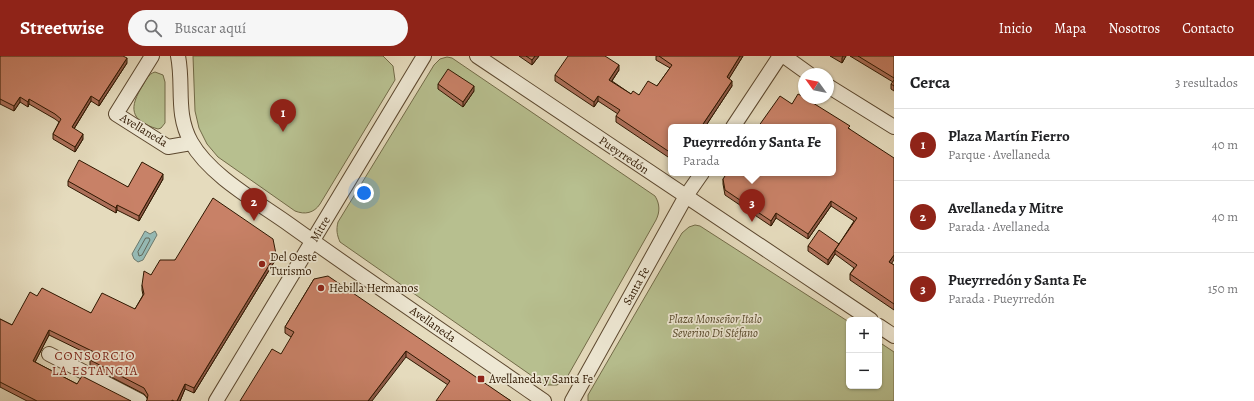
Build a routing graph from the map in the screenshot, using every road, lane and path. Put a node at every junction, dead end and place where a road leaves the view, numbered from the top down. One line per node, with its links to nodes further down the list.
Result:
1 (152, 56): 11 (street, Avellaneda)
2 (178, 56): 11 (street, Avellaneda)
3 (424, 56): 14 (street, Mitre)
4 (477, 56): 13 (street, Pueyrredón)
5 (780, 56): 9 (street)
6 (784, 56): 7 (street)
7 (801, 68)
8 (834, 90): 10 (street)
9 (735, 124)
10 (894, 127)
11 (191, 143): 14 (street, Avellaneda)
12 (700, 176): 13 (street, Santa Fe)
13 (686, 196): 15 (street, Pueyrredón); 22 (street, Santa Fe)
14 (313, 241): 20 (street, Mitre); 21 (street, Avellaneda)
15 (867, 317)
16 (882, 328): 17 (street)
17 (894, 336)
18 (49, 354): 19 (street)
19 (140, 401)
20 (216, 401)
21 (544, 401)
22 (572, 401)

